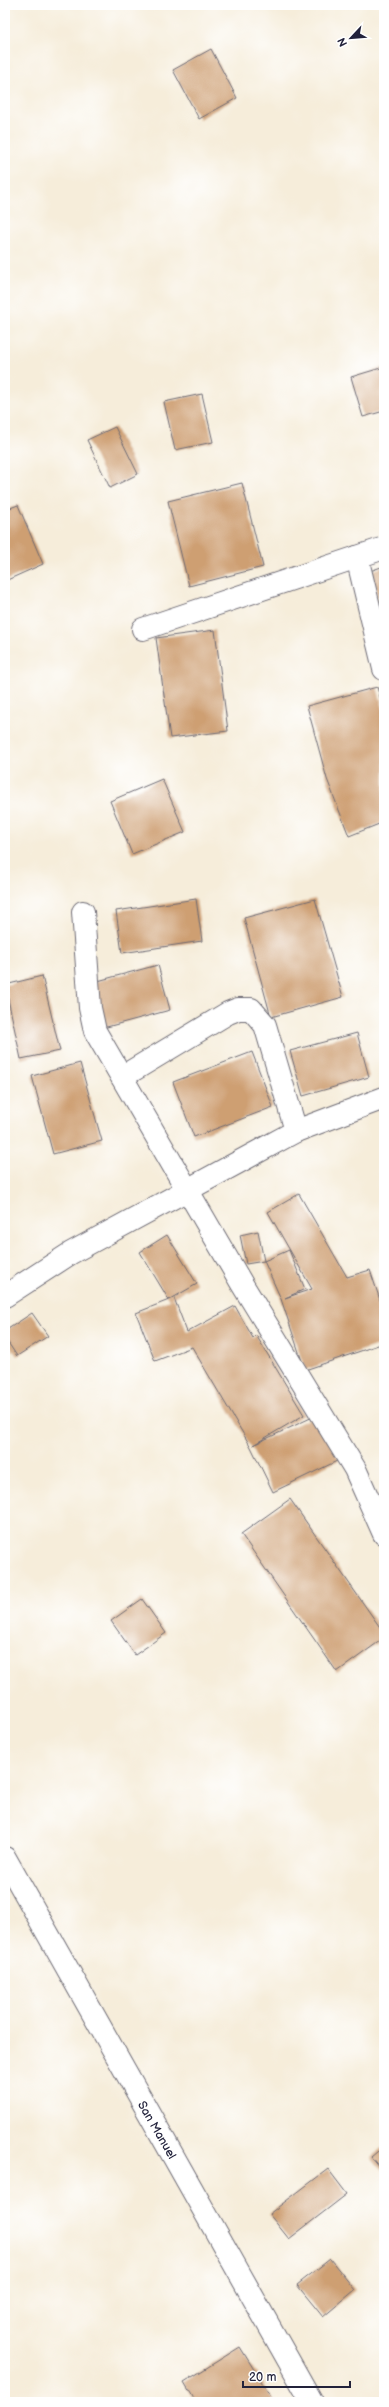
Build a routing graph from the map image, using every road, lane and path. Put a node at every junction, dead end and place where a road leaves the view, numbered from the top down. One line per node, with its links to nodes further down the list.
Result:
1 (384, 548): 2 (street)
2 (357, 557): 3 (street); 4 (street)
3 (143, 629)
4 (384, 669)
5 (83, 912): 6 (street)
6 (122, 1077): 8 (street); 9 (street)
7 (384, 1098): 8 (street)
8 (296, 1131): 9 (street)
9 (188, 1188): 10 (street); 11 (street)
10 (5, 1296)
11 (384, 1534)
12 (5, 1858): 13 (street, San Manuel)
13 (312, 2402)

